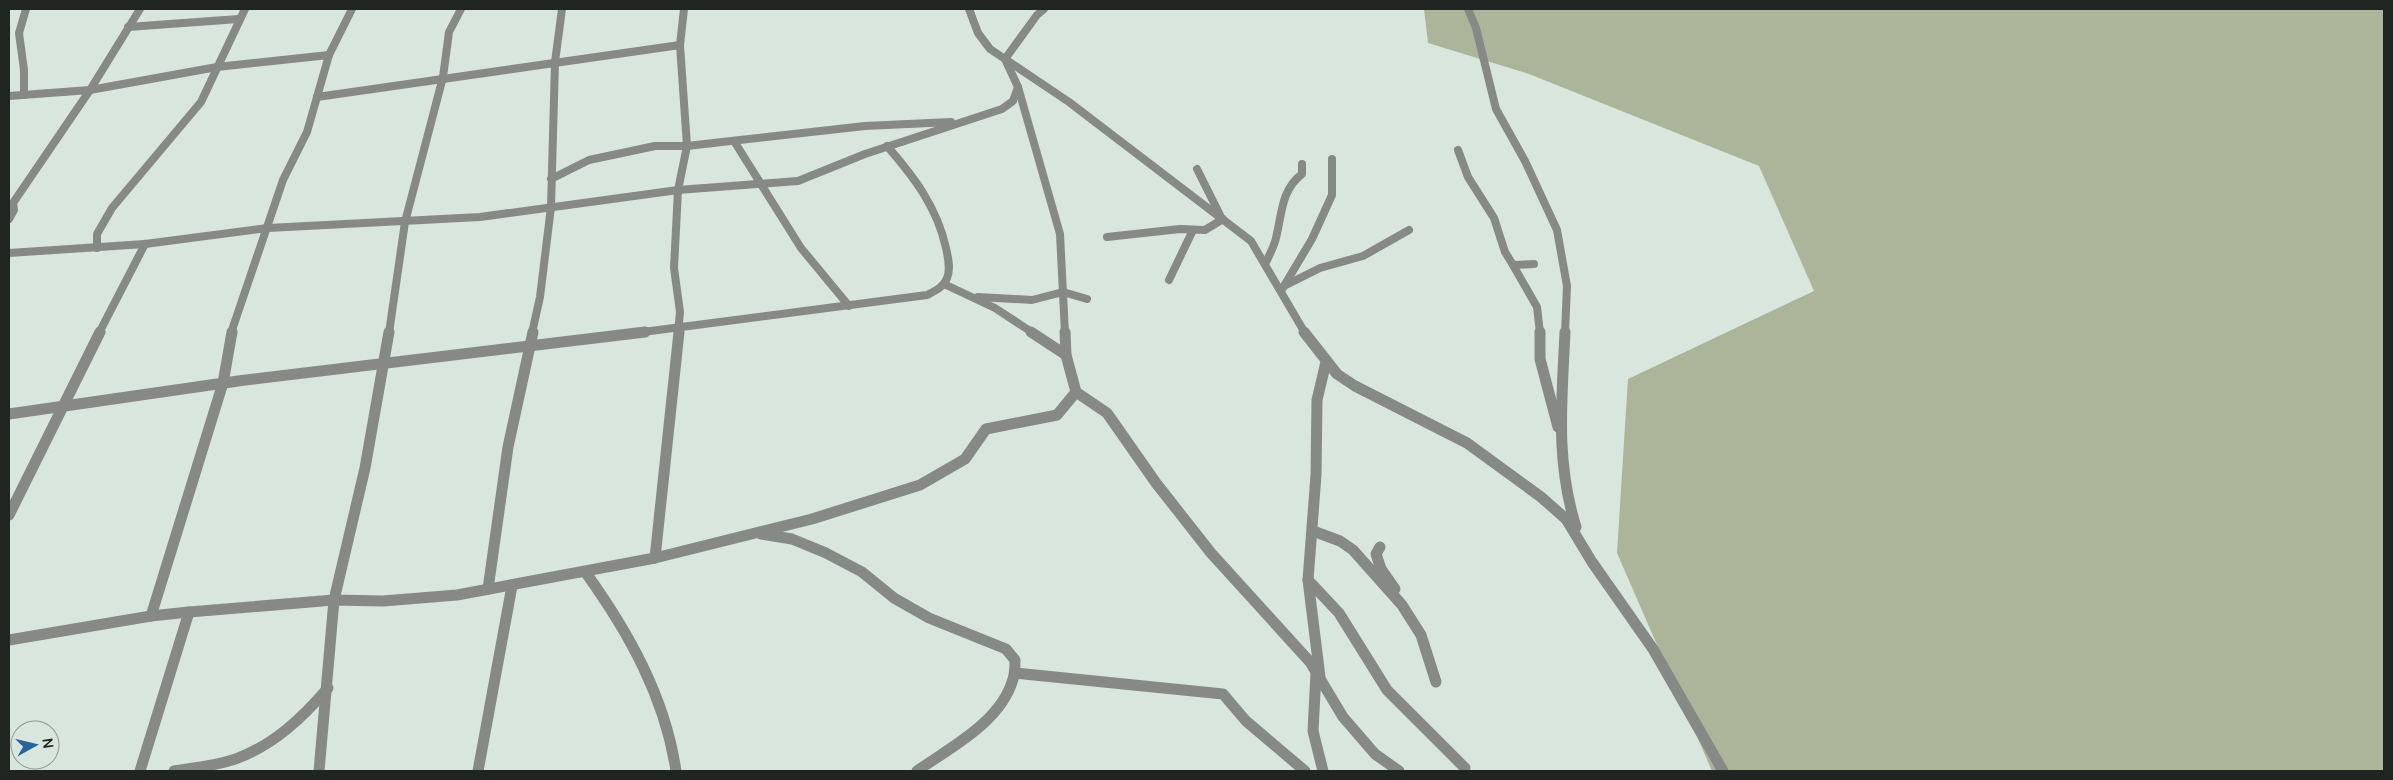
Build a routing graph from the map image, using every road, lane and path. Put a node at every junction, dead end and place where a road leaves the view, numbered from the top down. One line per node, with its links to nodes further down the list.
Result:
1 (26, 9): 21 (street)
2 (140, 9): 12 (street)
3 (245, 9): 11 (street)
4 (352, 9): 14 (street)
5 (461, 9): 18 (street)
6 (562, 9): 16 (street)
7 (684, 9): 13 (street)
8 (969, 9): 15 (street)
9 (1044, 9): 15 (street)
10 (1468, 9): 65 (street)
11 (239, 19): 12 (street); 17 (street)
12 (128, 27): 20 (street)
13 (680, 45): 16 (street); 26 (street)
14 (329, 55): 17 (street); 23 (street)
15 (1005, 59): 19 (street); 37 (street)
16 (555, 62): 18 (street); 32 (street)
17 (217, 67): 20 (street); 44 (street)
18 (443, 77): 23 (street); 38 (street)
19 (1018, 86): 24 (street); 52 (street)
20 (90, 90): 21 (street); 36 (street)
21 (24, 95): 22 (street)
22 (9, 96)
23 (317, 97): 39 (street)
24 (967, 121): 25 (street); 27 (street)
25 (734, 141): 26 (street); 33 (street)
26 (687, 146): 32 (street); 34 (street)
27 (887, 146): 33 (street); 50 (street)
28 (1458, 150): 48 (street)
29 (1332, 159): 51 (street)
30 (1302, 164): 46 (street)
31 (1196, 169): 37 (street)
32 (551, 179): 35 (street)
33 (760, 183): 34 (street); 55 (street)
34 (678, 190): 35 (street); 56 (street)
35 (551, 207): 38 (street); 57 (street)
36 (9, 219)
37 (1222, 219): 40 (street); 46 (street)
38 (405, 222): 39 (street); 60 (street)
39 (268, 228): 43 (street); 61 (street)
40 (1193, 230): 42 (street); 49 (street)
41 (1410, 230): 51 (street)
42 (1107, 237)
43 (145, 244): 44 (street); 63 (street)
44 (97, 248): 45 (street)
45 (9, 253)
46 (1265, 264): 51 (street)
47 (1534, 264): 48 (street)
48 (1513, 265): 65 (street)
49 (1169, 280)
50 (944, 284): 53 (street); 55 (street)
51 (1282, 288): 59 (street)
52 (1063, 292): 53 (street); 54 (street); 58 (street)
53 (970, 296): 58 (street)
54 (1087, 299)
55 (849, 306): 56 (street)
56 (679, 328): 57 (street); 70 (street)
57 (531, 347): 60 (street); 75 (street)
58 (1066, 355): 62 (street)
59 (1326, 362): 67 (street); 71 (street)
60 (385, 363): 61 (street); 76 (street)
61 (223, 383): 63 (street); 79 (street)
62 (1076, 392): 68 (street); 82 (street)
63 (62, 405): 64 (street); 66 (street)
64 (9, 414)
65 (1560, 435): 71 (street)
66 (9, 515)
67 (1313, 531): 73 (street); 77 (street)
68 (758, 533): 70 (street); 81 (street)
69 (1380, 547): 77 (street)
70 (655, 558): 72 (street)
71 (1592, 562): 95 (street)
72 (586, 572): 74 (street); 90 (street)
73 (1308, 580): 82 (street); 85 (street)
74 (512, 586): 75 (street); 89 (street)
75 (488, 589): 76 (street)
76 (334, 600): 78 (street); 84 (street)
77 (1402, 605): 83 (street)
78 (189, 612): 79 (street); 86 (street)
79 (151, 616): 80 (street)
80 (9, 640)
81 (1016, 672): 91 (street); 92 (street)
82 (1319, 677): 93 (street); 94 (street)
83 (1436, 682)
84 (328, 687): 87 (street); 88 (street)
85 (1465, 768)
86 (140, 771)
87 (174, 771)
88 (319, 771)
89 (478, 771)
90 (676, 771)
91 (916, 771)
92 (1305, 771)
93 (1323, 771)
94 (1399, 771)
95 (1723, 771)

